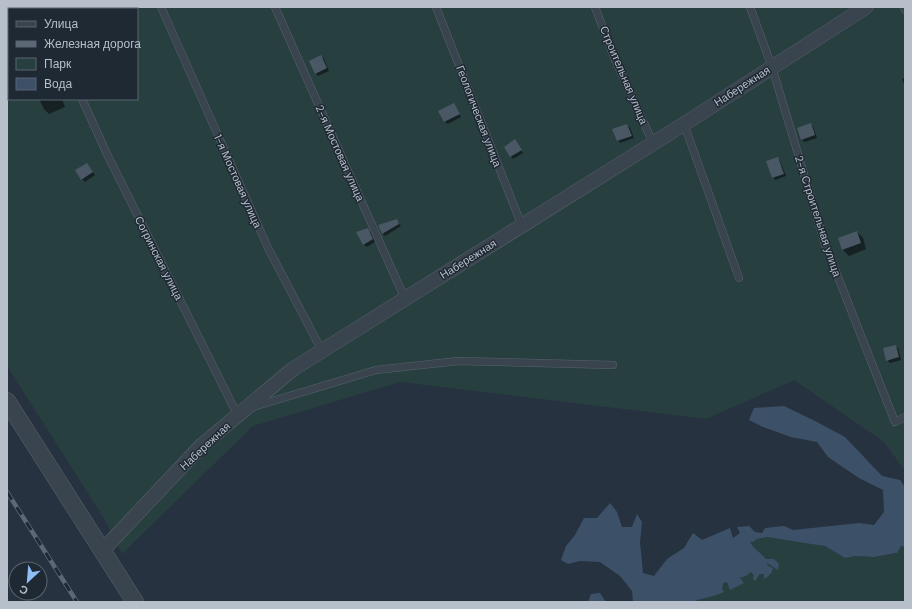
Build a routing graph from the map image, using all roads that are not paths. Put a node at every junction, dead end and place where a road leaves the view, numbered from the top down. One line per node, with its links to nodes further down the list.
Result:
1 (161, 7): 14 (lane, 1-я Мостовая улица)
2 (275, 7): 13 (lane, 2-я Мостовая улица)
3 (436, 7): 11 (lane, Геологическая улица)
4 (595, 7): 10 (lane, Строительная улица)
5 (750, 7): 7 (lane, 2-я Строительная улица)
6 (866, 7): 7 (street, Набережная)
7 (772, 67): 9 (street, Набережная); 18 (lane, 2-я Строительная улица)
8 (82, 100): 17 (lane, Согринская улица)
9 (684, 124): 10 (street, Набережная); 12 (lane)
10 (653, 143): 11 (street, Набережная)
11 (522, 226): 13 (street, Набережная)
12 (739, 278)
13 (405, 299): 14 (street, Набережная)
14 (322, 351): 17 (street, Набережная)
15 (613, 365): 17 (lane)
16 (7, 401): 19 (street)
17 (241, 413): 19 (street, Набережная)
18 (905, 417)
19 (102, 551): 20 (street)
20 (135, 602)

